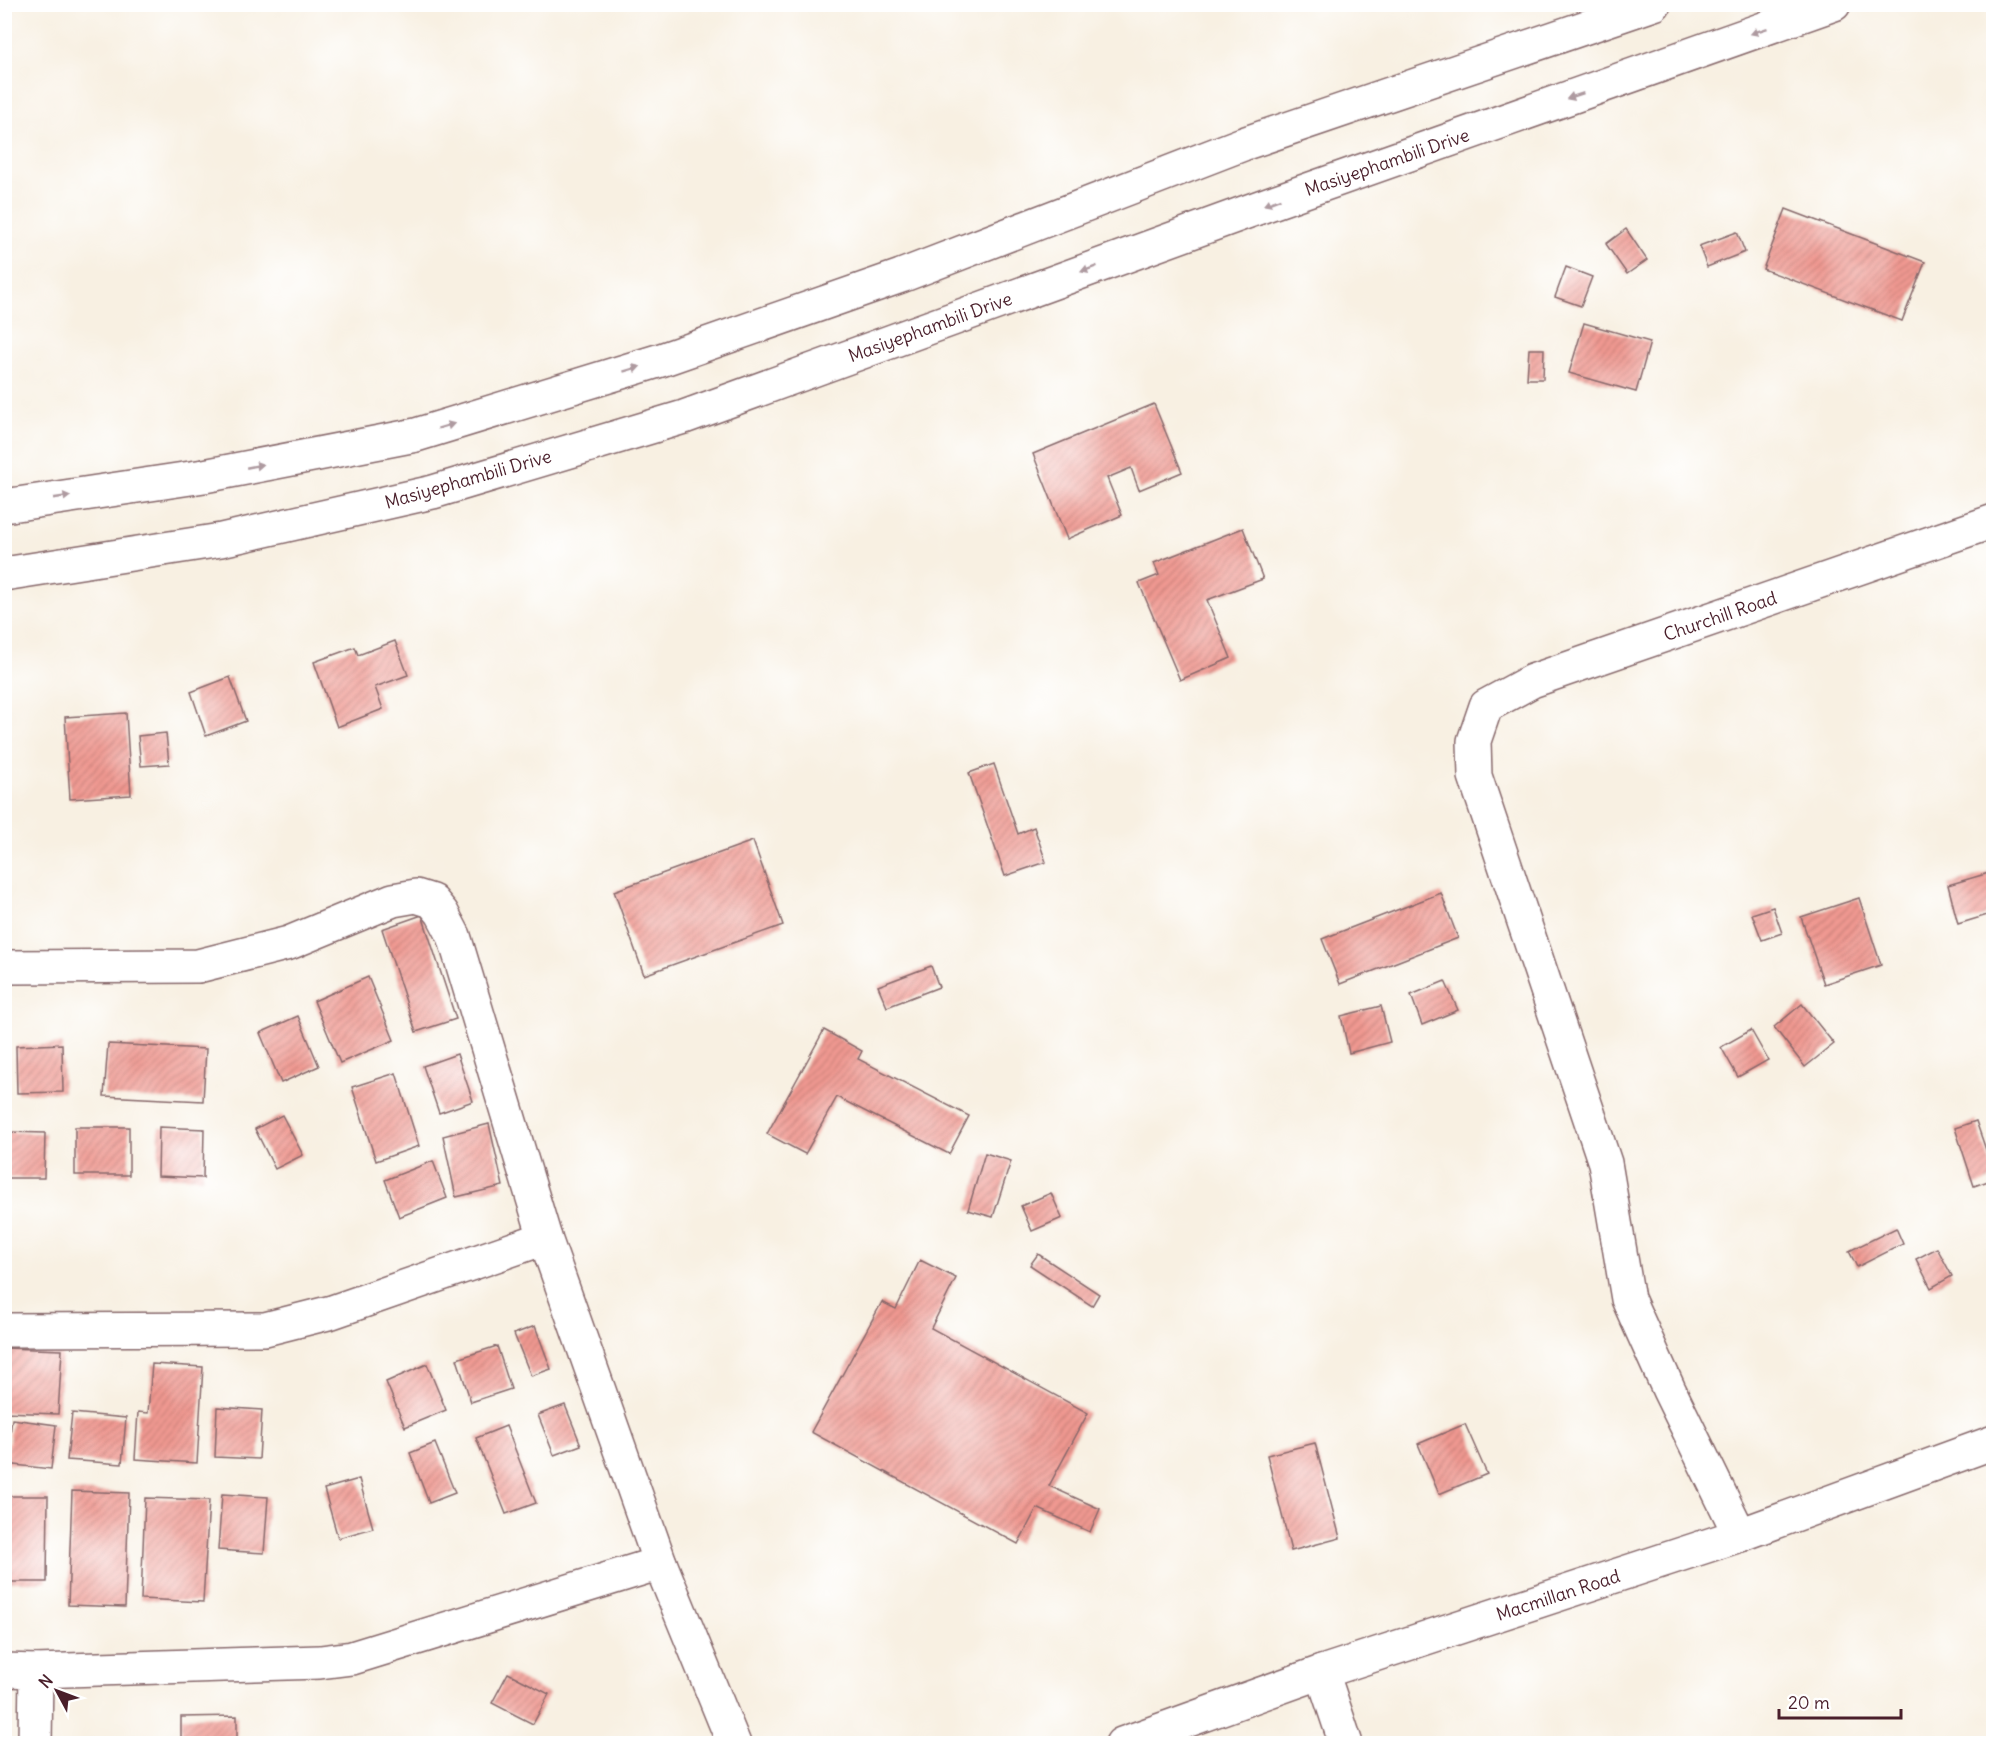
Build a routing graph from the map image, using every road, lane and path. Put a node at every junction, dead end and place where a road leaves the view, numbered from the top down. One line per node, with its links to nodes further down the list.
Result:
1 (1654, 4): 3 (street, one-way to 1)
2 (1834, 4): 5 (street, Masiyephambili Drive, one-way to 5)
3 (4, 506)
4 (1994, 521): 10 (street, Churchill Road)
5 (4, 574)
6 (4, 967): 7 (street)
7 (545, 1238): 8 (street); 11 (street)
8 (4, 1330)
9 (1994, 1442): 10 (street, Macmillan Road)
10 (1740, 1535): 13 (street, Macmillan Road)
11 (660, 1563): 12 (street); 15 (street)
12 (20, 1670): 14 (street)
13 (1322, 1672): 16 (street, Macmillan Road); 17 (street)
14 (35, 1743)
15 (734, 1743)
16 (1122, 1743)
17 (1346, 1743)

